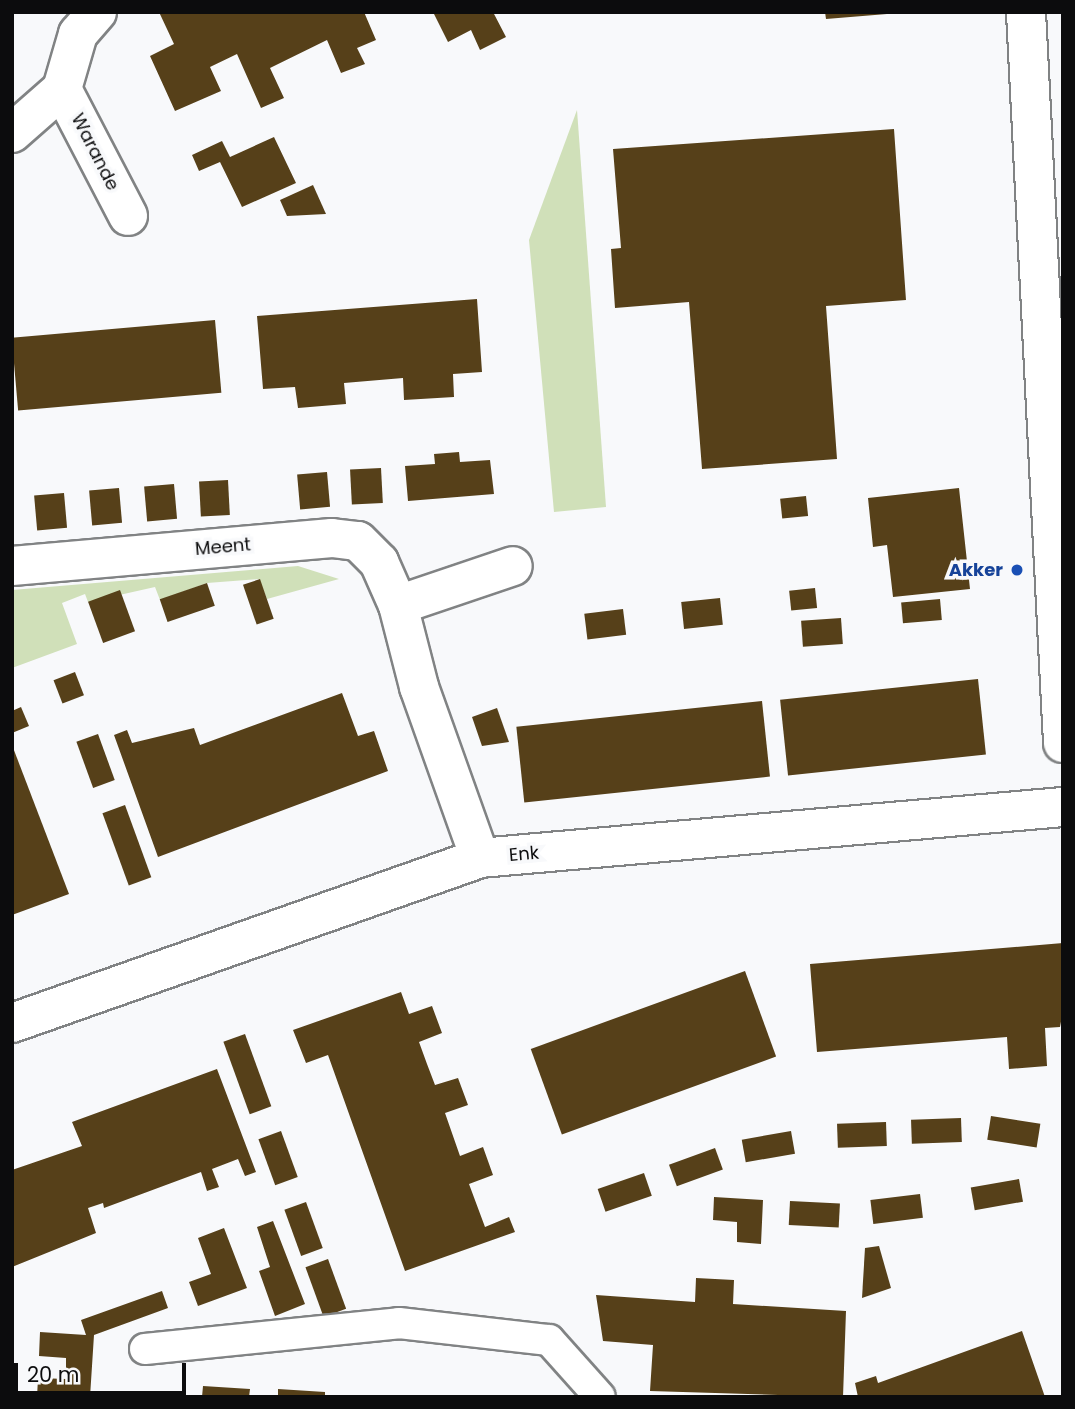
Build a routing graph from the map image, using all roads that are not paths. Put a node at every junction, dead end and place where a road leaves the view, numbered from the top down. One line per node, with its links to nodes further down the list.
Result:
1 (97, 12): 3 (street)
2 (1026, 12): 6 (street)
3 (62, 89): 4 (street, Warande); 5 (street, Warande)
4 (12, 133)
5 (128, 216)
6 (1058, 492): 10 (street)
7 (12, 566): 9 (street, Meent)
8 (513, 566): 9 (street)
9 (398, 604): 12 (street, Meent)
10 (1063, 743)
11 (1063, 807): 12 (street, Enk)
12 (480, 858): 13 (street, Enk)
13 (12, 1023)
14 (145, 1349): 15 (lane)
15 (600, 1397)

